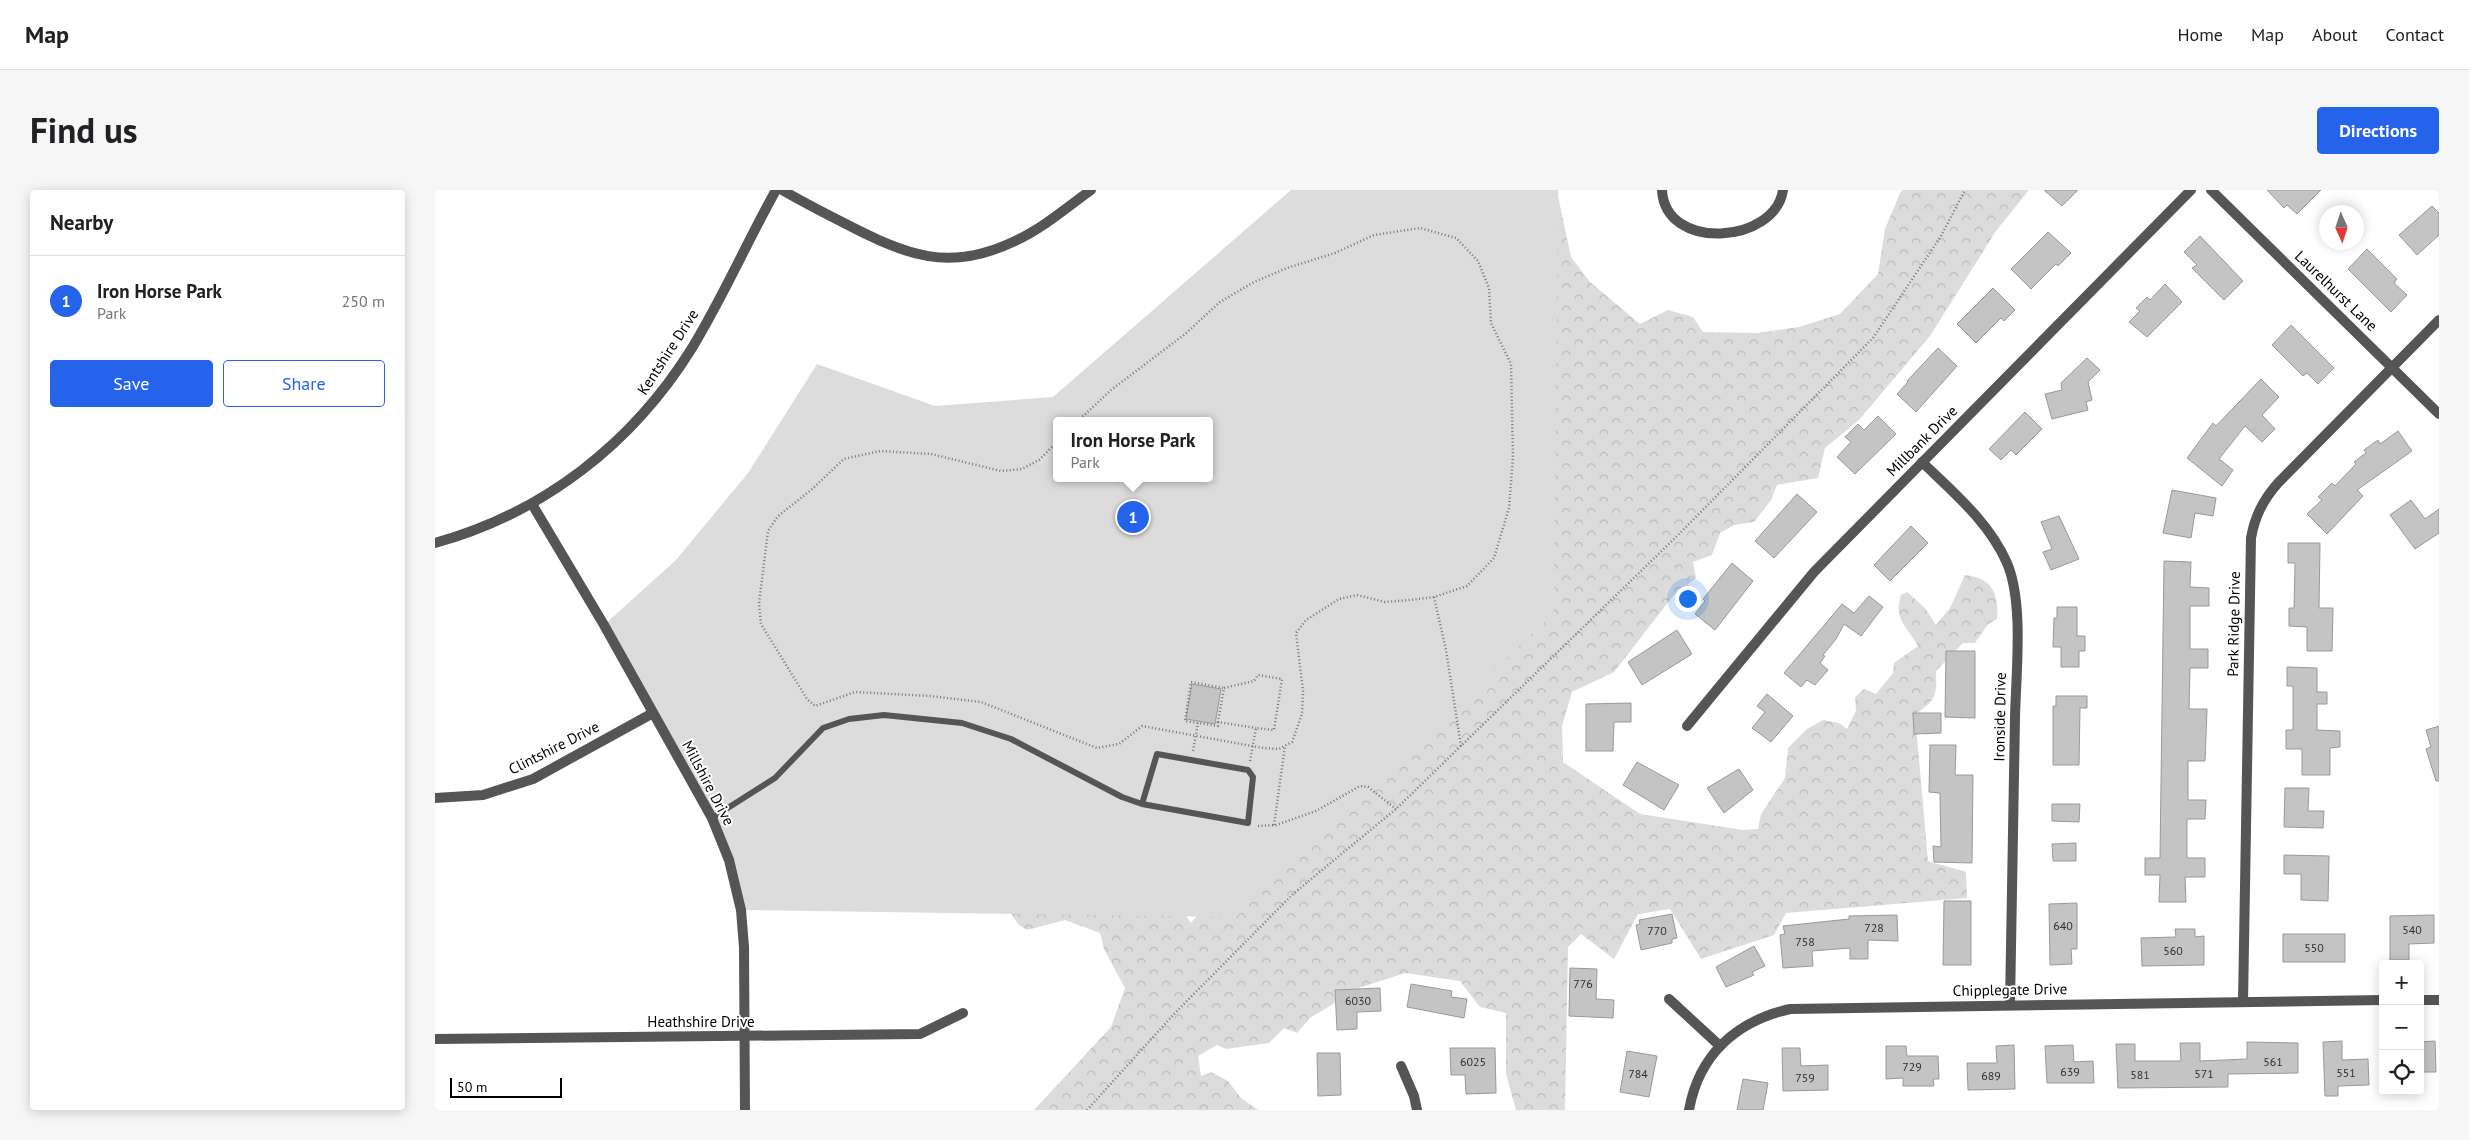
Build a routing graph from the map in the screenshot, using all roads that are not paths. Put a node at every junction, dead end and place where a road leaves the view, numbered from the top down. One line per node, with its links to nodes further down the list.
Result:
1 (776, 190): 12 (street, Kentshire Drive)
2 (782, 190): 3 (street)
3 (1091, 190)
4 (1662, 190): 5 (street)
5 (1783, 190)
6 (2191, 190): 11 (street, Millbank Drive)
7 (2211, 190): 9 (street, Laurelhurst Lane)
8 (2439, 320): 9 (street, Park Ridge Drive)
9 (2392, 367): 10 (street, Laurelhurst Lane); 23 (street, Park Ridge Drive)
10 (2439, 414)
11 (1922, 462): 15 (street, Millbank Drive); 24 (street, Ironside Drive)
12 (532, 504): 13 (street, Kentshire Drive); 14 (street, Millshire Drive)
13 (435, 543)
14 (653, 713): 16 (street, Clintshire Drive); 18 (street, Millshire Drive)
15 (1687, 726)
16 (435, 798)
17 (1142, 804): 17 (lane); 18 (lane)
18 (712, 818): 26 (street, Millshire Drive)
19 (1669, 999): 28 (street)
20 (2379, 1000): 23 (street, Chipplegate Drive)
21 (2424, 1000): 22 (street)
22 (2439, 1000)
23 (2243, 1002): 24 (street, Chipplegate Drive)
24 (2010, 1005): 28 (street, Chipplegate Drive)
25 (963, 1013): 26 (street, Heathshire Drive)
26 (744, 1037): 27 (street, Heathshire Drive); 30 (street, Millshire Drive)
27 (435, 1039)
28 (1720, 1046): 32 (street, Chipplegate Drive)
29 (1401, 1066): 31 (street)
30 (745, 1110)
31 (1417, 1110)
32 (1689, 1110)

